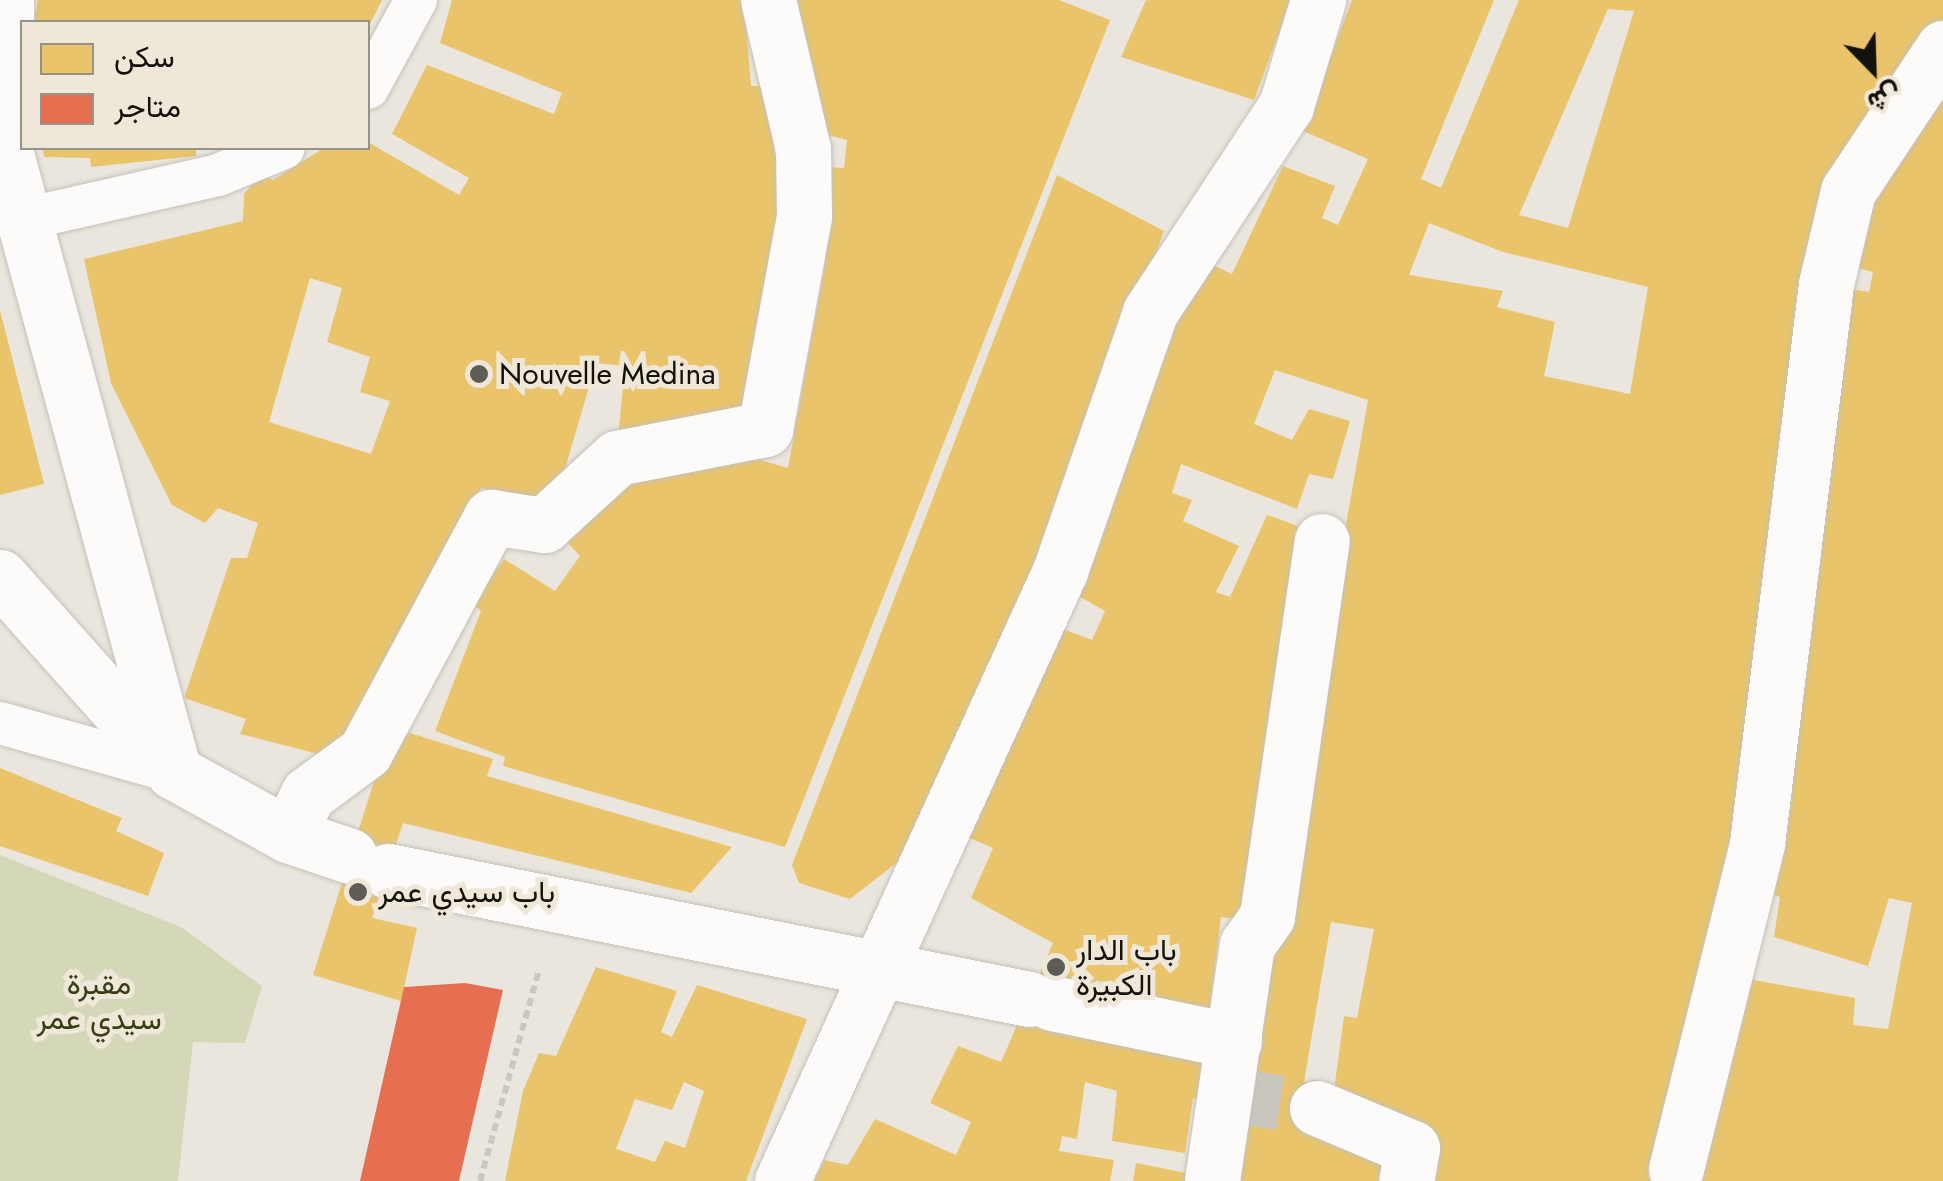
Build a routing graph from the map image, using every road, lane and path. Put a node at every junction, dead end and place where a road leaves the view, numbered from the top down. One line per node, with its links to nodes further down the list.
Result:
1 (6, 0): 8 (street)
2 (416, 0): 6 (lane)
3 (768, 0): 14 (street)
4 (1318, 0): 16 (street)
5 (1943, 48): 19 (street)
6 (370, 84)
7 (279, 150): 9 (lane)
8 (3, 155): 9 (street)
9 (25, 219): 13 (street)
10 (1322, 541): 17 (street)
11 (0, 577): 13 (street)
12 (0, 723): 13 (lane)
13 (174, 772): 14 (street)
14 (288, 835): 15 (street)
15 (558, 905): 16 (street); 20 (path)
16 (872, 969): 17 (street); 21 (street)
17 (1234, 1041): 22 (street)
18 (1317, 1108): 23 (street)
19 (1676, 1169)
20 (480, 1181)
21 (782, 1181)
22 (1212, 1181)
23 (1406, 1181)

